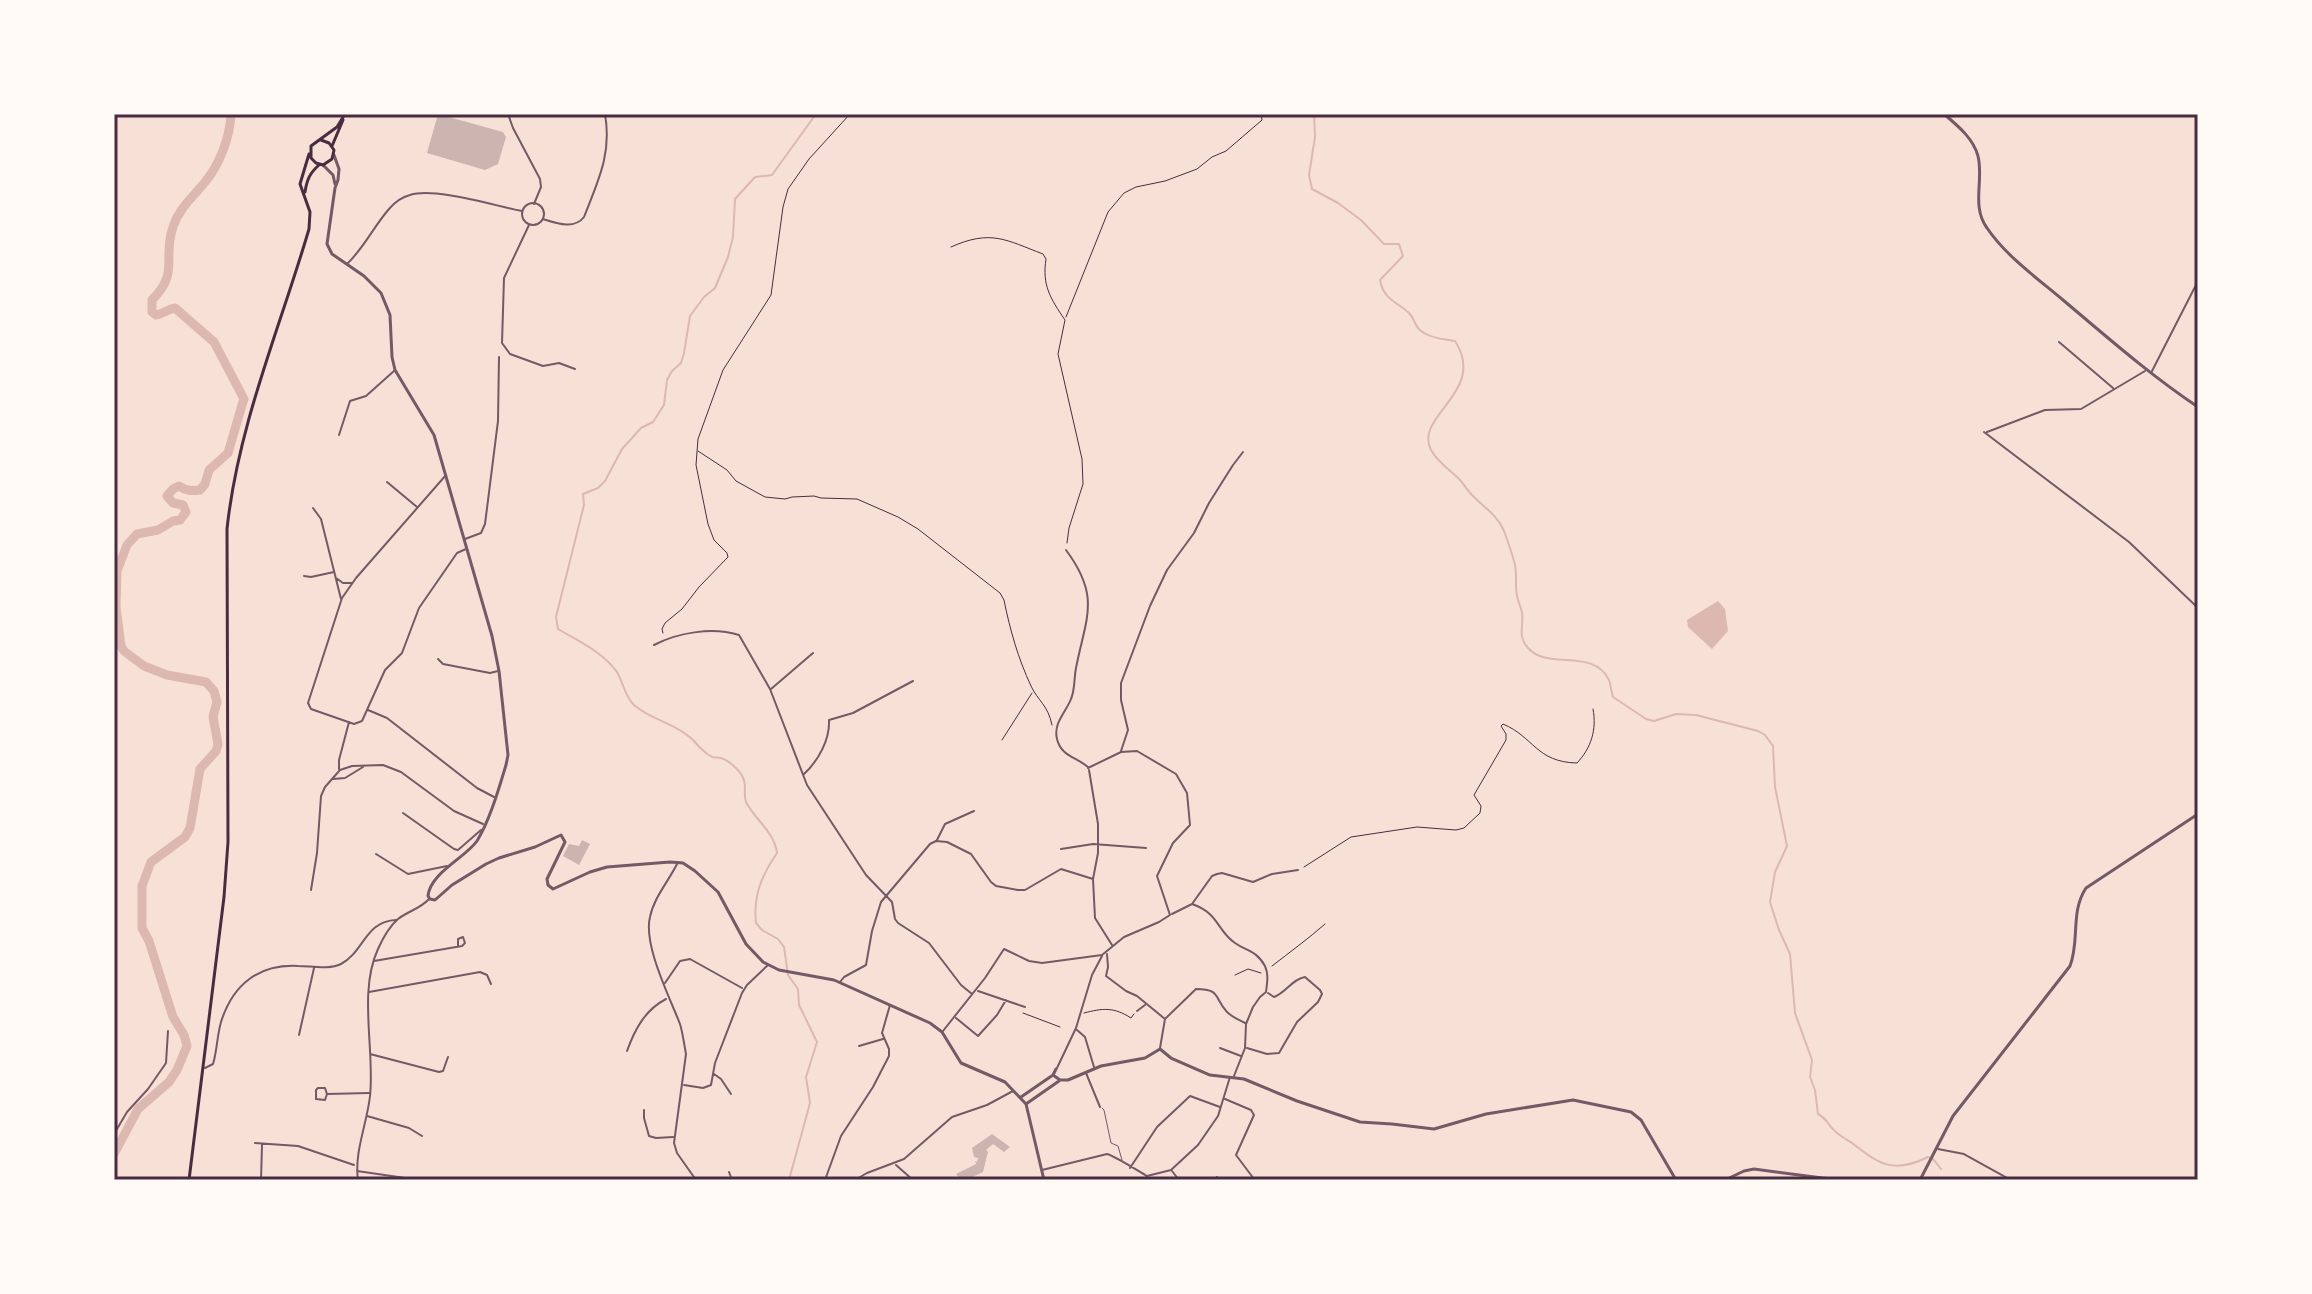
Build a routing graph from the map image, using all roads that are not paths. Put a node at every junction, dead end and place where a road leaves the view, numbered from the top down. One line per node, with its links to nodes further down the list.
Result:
1 (346, 114): 5 (main road); 6 (main road)
2 (508, 114): 12 (street)
3 (605, 114): 14 (street)
4 (1944, 114): 23 (street)
5 (321, 140): 6 (main road); 7 (main road)
6 (332, 146): 8 (main road)
7 (309, 154): 9 (main road); 11 (main road)
8 (334, 155): 9 (main road); 10 (street)
9 (321, 165): 10 (street); 11 (main road)
10 (335, 188): 16 (street)
11 (305, 195): 118 (main road)
12 (534, 204): 13 (street); 14 (street)
13 (522, 211): 15 (street); 16 (street)
14 (543, 219): 15 (street)
15 (529, 225): 22 (street)
16 (347, 265): 21 (street)
17 (2198, 281): 24 (street)
18 (2059, 342): 25 (street)
19 (499, 357): 37 (street)
20 (387, 366): 21 (street)
21 (395, 368): 28 (street); 31 (street)
22 (575, 369)
23 (2146, 370): 24 (street); 25 (street)
24 (2151, 373): 26 (street)
25 (2115, 390): 27 (street)
26 (2198, 407)
27 (1998, 430): 29 (street); 29 (street)
28 (339, 435)
29 (1999, 442): 45 (street)
30 (1243, 452): 54 (street)
31 (447, 474): 33 (street); 34 (street)
32 (387, 482): 35 (street)
33 (436, 486): 34 (street); 35 (street)
34 (450, 487): 37 (street)
35 (417, 507): 43 (street)
36 (313, 508): 40 (street)
37 (464, 539): 38 (street)
38 (467, 548): 49 (street); 52 (street)
39 (1066, 550): 56 (street)
40 (334, 572): 41 (street); 42 (street)
41 (304, 576)
42 (335, 577): 43 (street); 44 (street)
43 (352, 583): 44 (street)
44 (342, 600): 53 (street)
45 (2198, 608)
46 (654, 645): 51 (street)
47 (813, 653): 51 (street)
48 (438, 659): 49 (street)
49 (499, 671): 60 (street)
50 (913, 681): 58 (street)
51 (770, 689): 58 (street)
52 (367, 709): 53 (street); 60 (street)
53 (349, 722): 57 (street)
54 (1121, 752): 56 (street); 79 (street)
55 (364, 766): 57 (street); 59 (street); 64 (street)
56 (1088, 768): 67 (street)
57 (340, 770): 59 (street)
58 (803, 775): 76 (street)
59 (332, 779): 75 (street)
60 (494, 797): 64 (street)
61 (974, 811): 66 (street)
62 (403, 813): 65 (street)
63 (2198, 814): 143 (street)
64 (484, 824): 65 (street)
65 (482, 830): 72 (street)
66 (936, 841): 74 (street); 76 (street)
67 (1099, 845): 68 (street); 69 (street); 74 (street)
68 (1146, 848)
69 (1061, 849)
70 (376, 854): 72 (street)
71 (678, 862): 77 (street); 86 (street); 90 (street)
72 (448, 867): 77 (street)
73 (1298, 870): 78 (street)
74 (1093, 879): 82 (street)
75 (311, 890)
76 (884, 895): 88 (street); 95 (street)
77 (430, 899): 80 (street)
78 (1192, 904): 79 (street); 94 (street)
79 (1170, 915): 82 (street)
80 (398, 919): 85 (street); 87 (street)
81 (458, 946): 85 (street)
82 (1113, 946): 83 (street)
83 (1107, 952): 84 (street); 98 (street)
84 (1102, 955): 92 (street); 105 (street)
85 (374, 961): 93 (street)
86 (768, 965): 88 (street); 91 (street)
87 (314, 967): 108 (street); 118 (street)
88 (840, 983): 99 (street)
89 (491, 984): 93 (street)
90 (664, 984): 91 (street); 96 (street)
91 (744, 989): 122 (street)
92 (976, 990): 95 (street); 97 (street)
93 (369, 992): 115 (street)
94 (1266, 992): 104 (street); 112 (street)
95 (973, 995): 102 (street)
96 (667, 998): 114 (street); 126 (street)
97 (1006, 1000): 100 (street); 102 (street)
98 (1146, 1004): 101 (street); 103 (street)
99 (890, 1005): 107 (street); 109 (street)
100 (1025, 1007)
101 (1137, 1011)
102 (955, 1017): 107 (street)
103 (1165, 1019): 104 (street); 113 (street)
104 (1246, 1024): 112 (street)
105 (1076, 1028): 119 (street); 120 (street)
106 (168, 1031): 138 (street)
107 (942, 1032): 127 (street)
108 (299, 1035)
109 (884, 1039): 110 (street); 160 (street)
110 (859, 1046)
111 (1220, 1048): 116 (street)
112 (1245, 1048): 116 (street)
113 (1160, 1049): 119 (street); 124 (street)
114 (627, 1051)
115 (369, 1054): 117 (street); 128 (street)
116 (1242, 1056): 124 (street)
117 (448, 1057)
118 (203, 1068): 154 (main road)
119 (1095, 1068): 121 (street)
120 (1056, 1069): 123 (street)
121 (1086, 1072): 125 (street); 134 (street)
122 (713, 1073): 126 (street); 130 (street)
123 (1053, 1075): 125 (street); 131 (street)
124 (1232, 1076): 132 (street); 165 (street)
125 (1060, 1080): 133 (street)
126 (682, 1085): 140 (street)
127 (1014, 1090): 131 (street); 145 (street)
128 (370, 1093): 129 (street); 137 (street)
129 (327, 1094)
130 (731, 1094)
131 (1021, 1097): 133 (street)
132 (1224, 1098): 135 (street); 153 (street)
133 (1026, 1104): 148 (street)
134 (1100, 1107): 144 (lane)
135 (1221, 1108): 147 (street); 149 (street)
136 (644, 1110): 140 (street)
137 (366, 1116): 139 (street); 146 (street)
138 (114, 1134)
139 (422, 1136)
140 (675, 1137): 158 (street)
141 (255, 1143): 142 (street)
142 (262, 1144): 146 (street); 155 (street)
143 (1937, 1148): 168 (street); 169 (street)
144 (1122, 1162): 147 (street); 148 (street)
145 (895, 1164): 161 (street); 162 (street)
146 (356, 1166): 150 (street)
147 (1130, 1168): 152 (street)
148 (1041, 1170): 163 (street)
149 (1171, 1170): 152 (street); 164 (street)
150 (357, 1171): 156 (street); 157 (street)
151 (729, 1172): 159 (street)
152 (1146, 1178)
153 (1254, 1179)
154 (189, 1180)
155 (261, 1180)
156 (358, 1180)
157 (419, 1180)
158 (696, 1180)
159 (732, 1180)
160 (825, 1180)
161 (855, 1180)
162 (913, 1180)
163 (1044, 1180)
164 (1179, 1180)
165 (1676, 1180)
166 (1725, 1180): 167 (street)
167 (1838, 1180)
168 (1920, 1180)
169 (2011, 1180)

